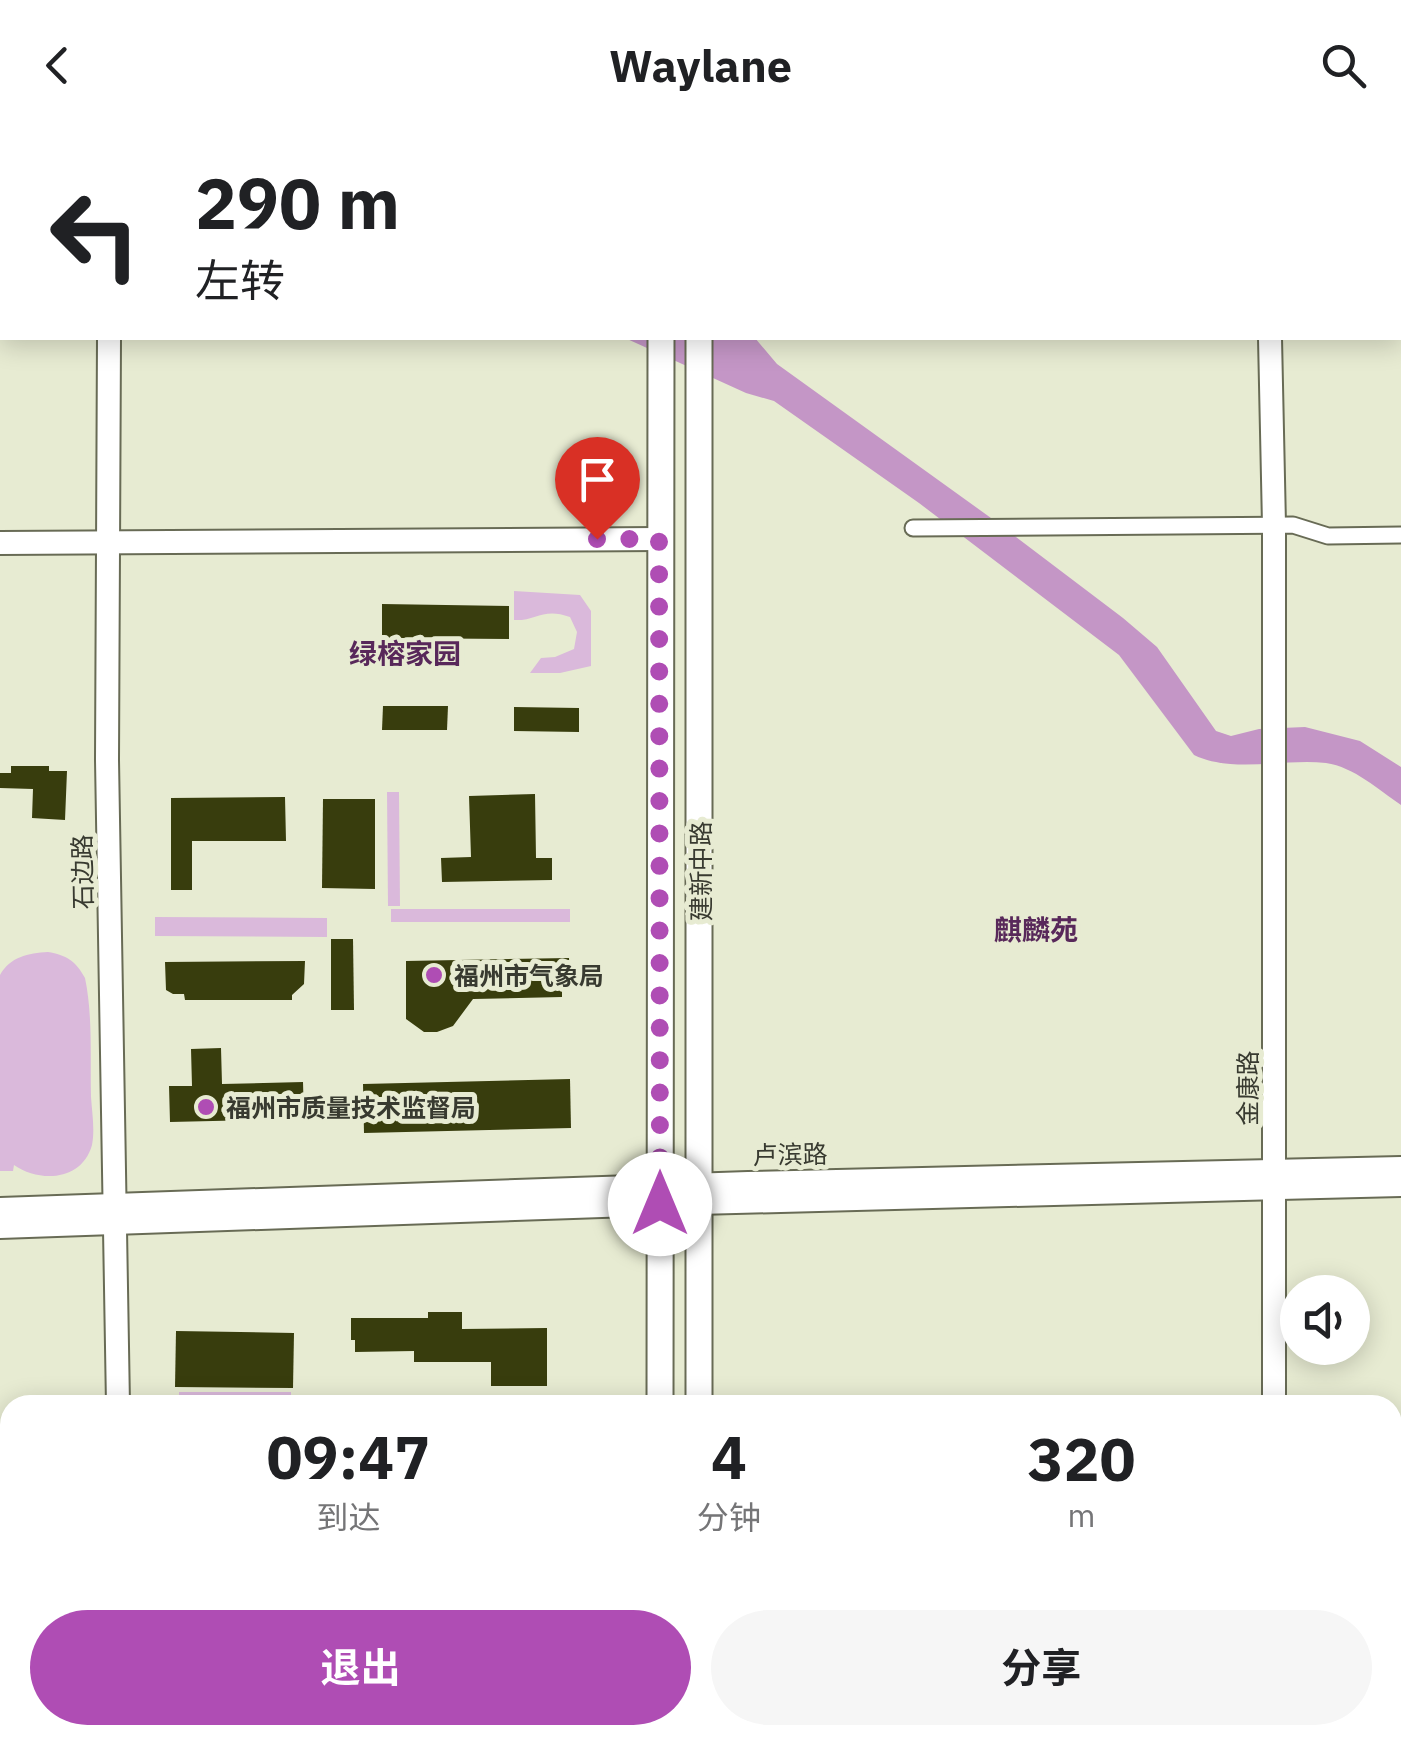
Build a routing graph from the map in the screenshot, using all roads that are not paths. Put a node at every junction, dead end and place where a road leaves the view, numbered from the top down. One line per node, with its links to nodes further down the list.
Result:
1 (109, 340): 9 (street, 石边路)
2 (699, 340): 14 (main road, 建新中路)
3 (1270, 340): 5 (street)
4 (661, 345): 8 (main road, 建新中路)
5 (1274, 525): 6 (street); 7 (street); 12 (street, 金康路)
6 (914, 528)
7 (1401, 536)
8 (659, 539): 9 (street); 15 (main road, 建新中路)
9 (110, 542): 10 (street); 17 (street, 石边路)
10 (0, 543)
11 (1401, 1168): 12 (street)
12 (1275, 1180): 13 (street); 14 (street); 22 (street, 金康路)
13 (1401, 1186)
14 (699, 1194): 15 (street); 21 (main road, 建新中路)
15 (660, 1195): 17 (street); 20 (main road, 建新中路)
16 (0, 1209): 17 (street)
17 (117, 1214): 18 (street); 19 (street, 石边路)
18 (0, 1227)
19 (118, 1395)
20 (660, 1395)
21 (699, 1395)
22 (1274, 1395)

